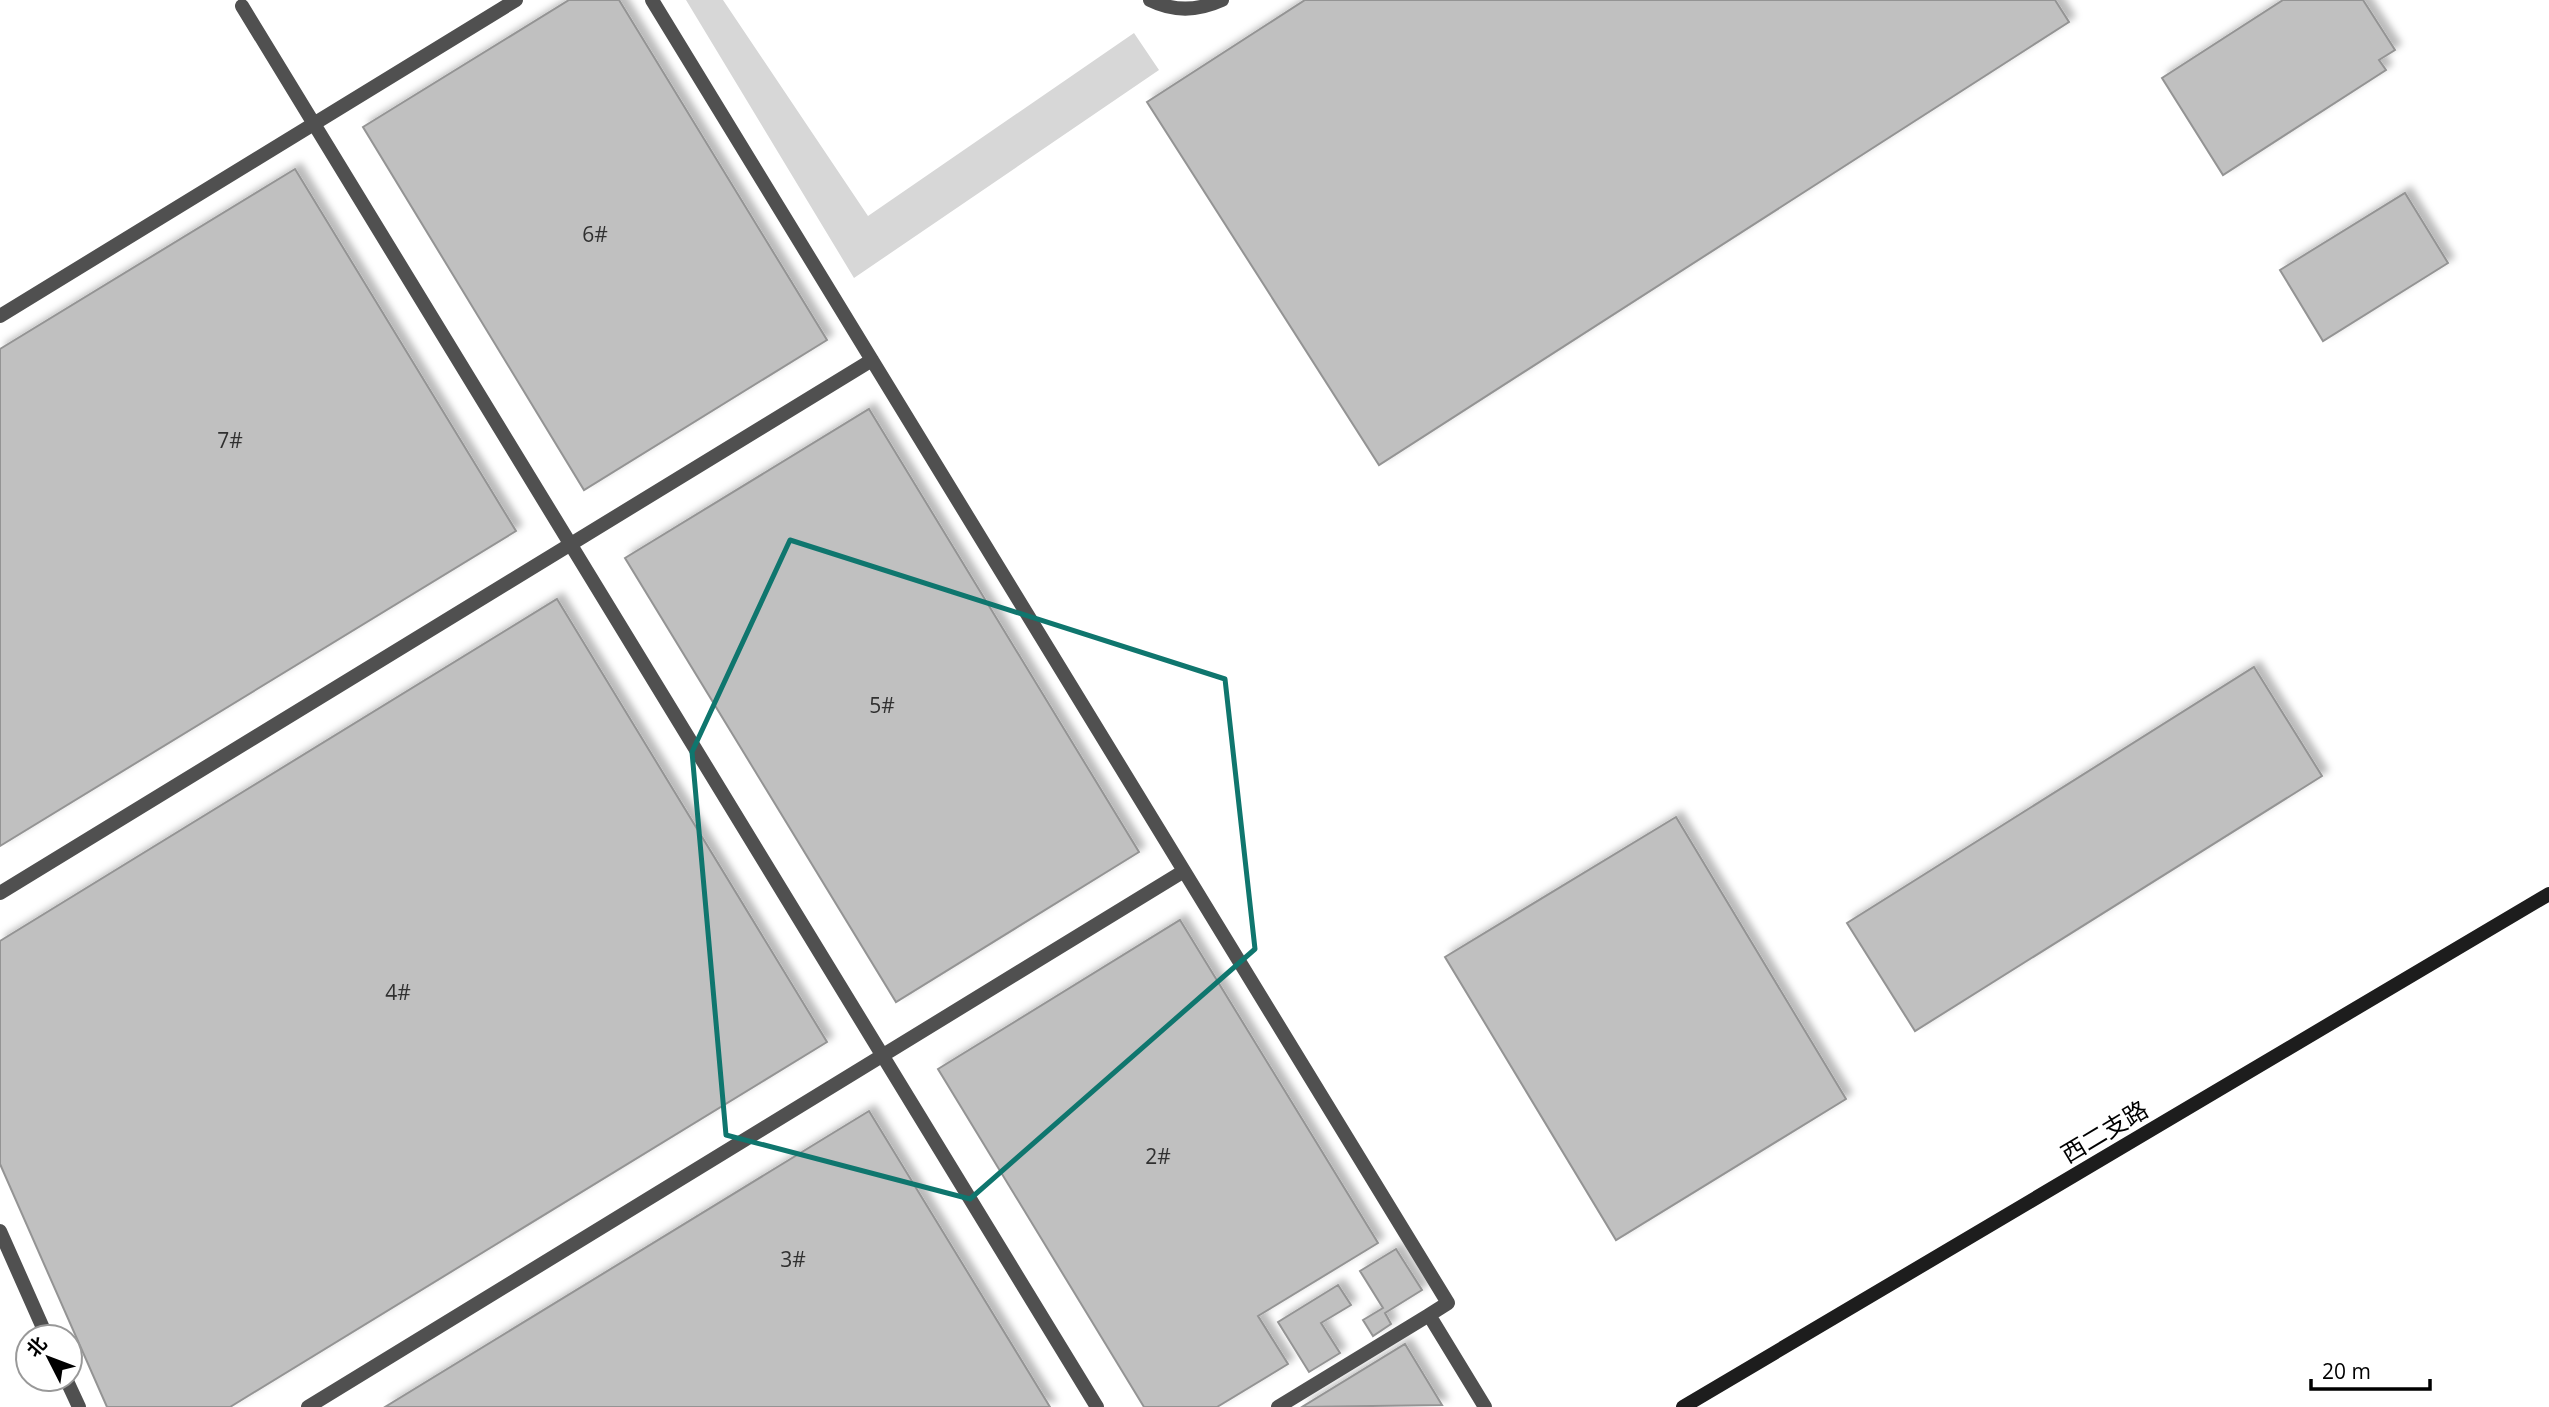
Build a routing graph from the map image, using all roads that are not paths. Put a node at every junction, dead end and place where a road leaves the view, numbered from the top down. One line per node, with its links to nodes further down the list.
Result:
1 (516, 0): 6 (lane)
2 (652, 0): 8 (lane)
3 (1150, 0): 4 (lane)
4 (1222, 0)
5 (242, 6): 6 (lane)
6 (314, 124): 7 (lane); 9 (lane)
7 (0, 316)
8 (872, 360): 9 (lane); 10 (lane)
9 (571, 544): 11 (lane); 13 (lane)
10 (1184, 871): 13 (lane); 15 (lane)
11 (0, 893)
12 (2549, 894): 21 (street, 西二支路)
13 (883, 1055): 17 (lane); 18 (lane)
14 (0, 1231): 16 (lane)
15 (1429, 1315): 19 (lane); 20 (lane)
16 (41, 1323)
17 (308, 1407)
18 (1097, 1407)
19 (1278, 1407)
20 (1485, 1407)
21 (1683, 1407)

